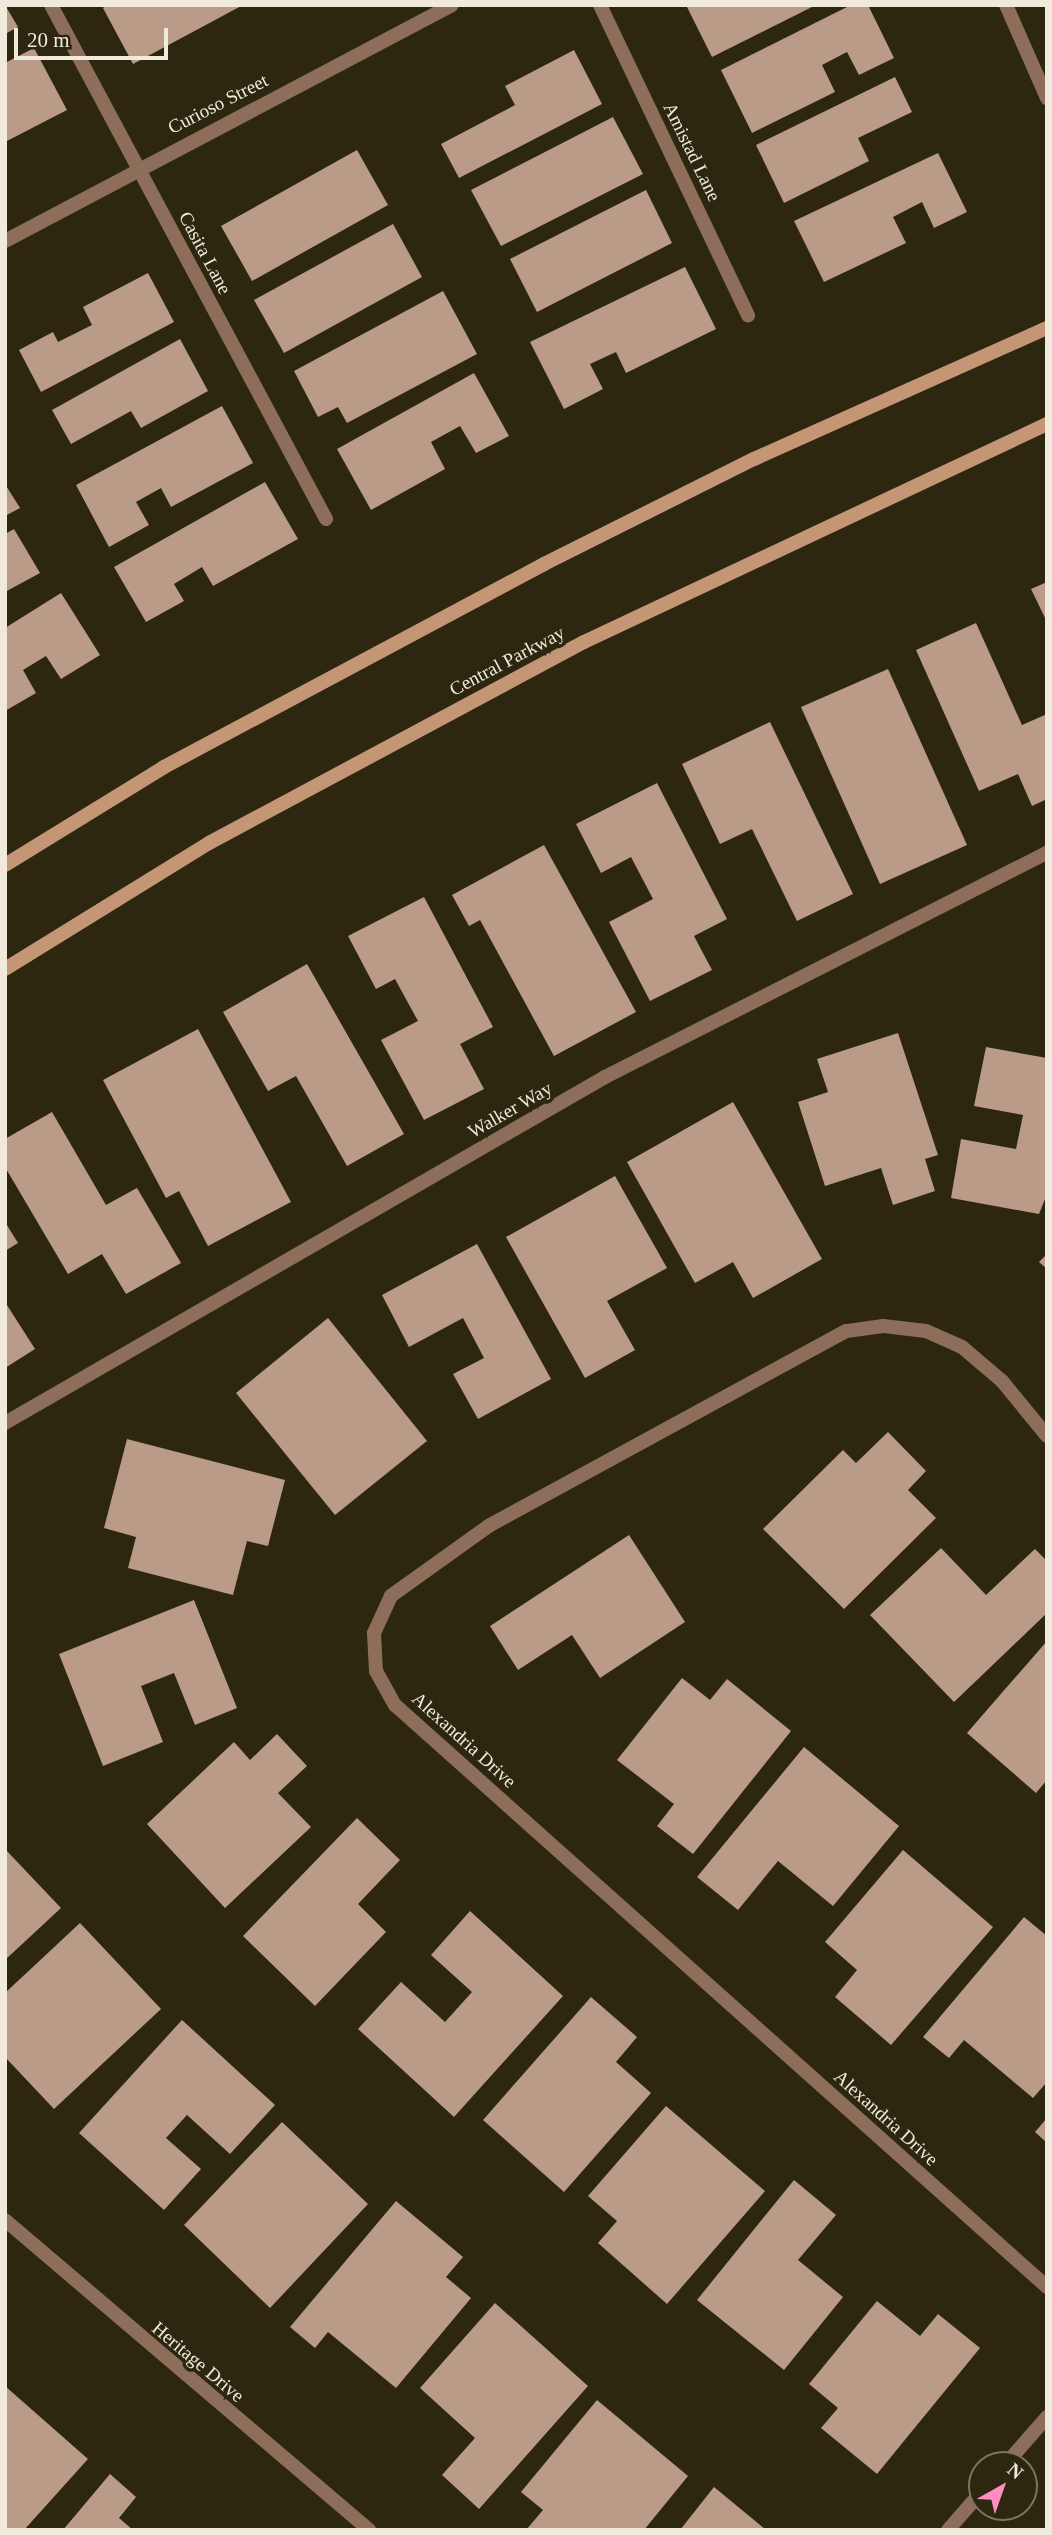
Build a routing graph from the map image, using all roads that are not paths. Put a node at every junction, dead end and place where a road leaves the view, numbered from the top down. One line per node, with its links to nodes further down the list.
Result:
1 (51, 5): 6 (street, Casita Lane)
2 (452, 5): 6 (street, Curioso Street)
3 (600, 5): 8 (street, Amistad Lane)
4 (1006, 5): 5 (street)
5 (1047, 98)
6 (137, 168): 7 (street, Curioso Street); 11 (street, Casita Lane)
7 (5, 242)
8 (748, 315)
9 (1047, 328): 13 (main road)
10 (1047, 424): 14 (main road, Central Parkway)
11 (326, 519)
12 (1047, 853): 15 (street, Walker Way)
13 (5, 865)
14 (5, 969)
15 (5, 1423)
16 (1047, 1436): 18 (street, Alexandria Drive)
17 (5, 2220): 22 (street, Heritage Drive)
18 (1047, 2287)
19 (1047, 2417): 20 (street)
20 (1017, 2451)
21 (968, 2507): 23 (street)
22 (369, 2530)
23 (948, 2530)

